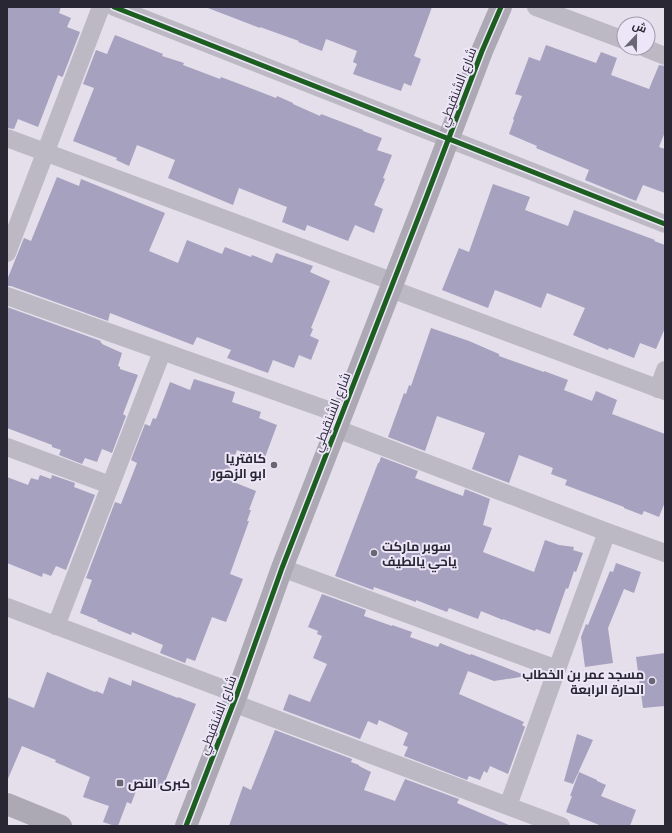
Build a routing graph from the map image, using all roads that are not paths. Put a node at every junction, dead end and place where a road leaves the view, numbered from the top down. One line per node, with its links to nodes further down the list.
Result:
1 (101, 7): 8 (street)
2 (114, 7): 7 (street)
3 (501, 7): 7 (street, شارع الشنقيطي)
4 (536, 7): 5 (street)
5 (616, 37)
6 (7, 138): 8 (street)
7 (449, 138): 9 (street); 11 (street, شارع الشنقيطي)
8 (46, 152): 10 (street); 11 (street)
9 (665, 224)
10 (7, 253)
11 (392, 285): 15 (street); 16 (street, شارع الشنقيطي)
12 (7, 296): 13 (street)
13 (162, 352): 16 (street); 18 (street)
14 (665, 370): 15 (street)
15 (661, 390)
16 (339, 422): 19 (street); 21 (street, شارع الشنقيطي)
17 (7, 447): 18 (street)
18 (110, 485): 23 (street)
19 (607, 532): 20 (street); 24 (street)
20 (665, 553)
21 (282, 568): 24 (street); 25 (street, شارع الشنقيطي)
22 (7, 607): 23 (street)
23 (56, 626): 25 (street)
24 (557, 669): 27 (street)
25 (235, 698): 27 (street); 29 (street, شارع الشنقيطي)
26 (7, 804): 28 (street)
27 (508, 806): 30 (street)
28 (61, 826)
29 (186, 826)
30 (561, 826)

